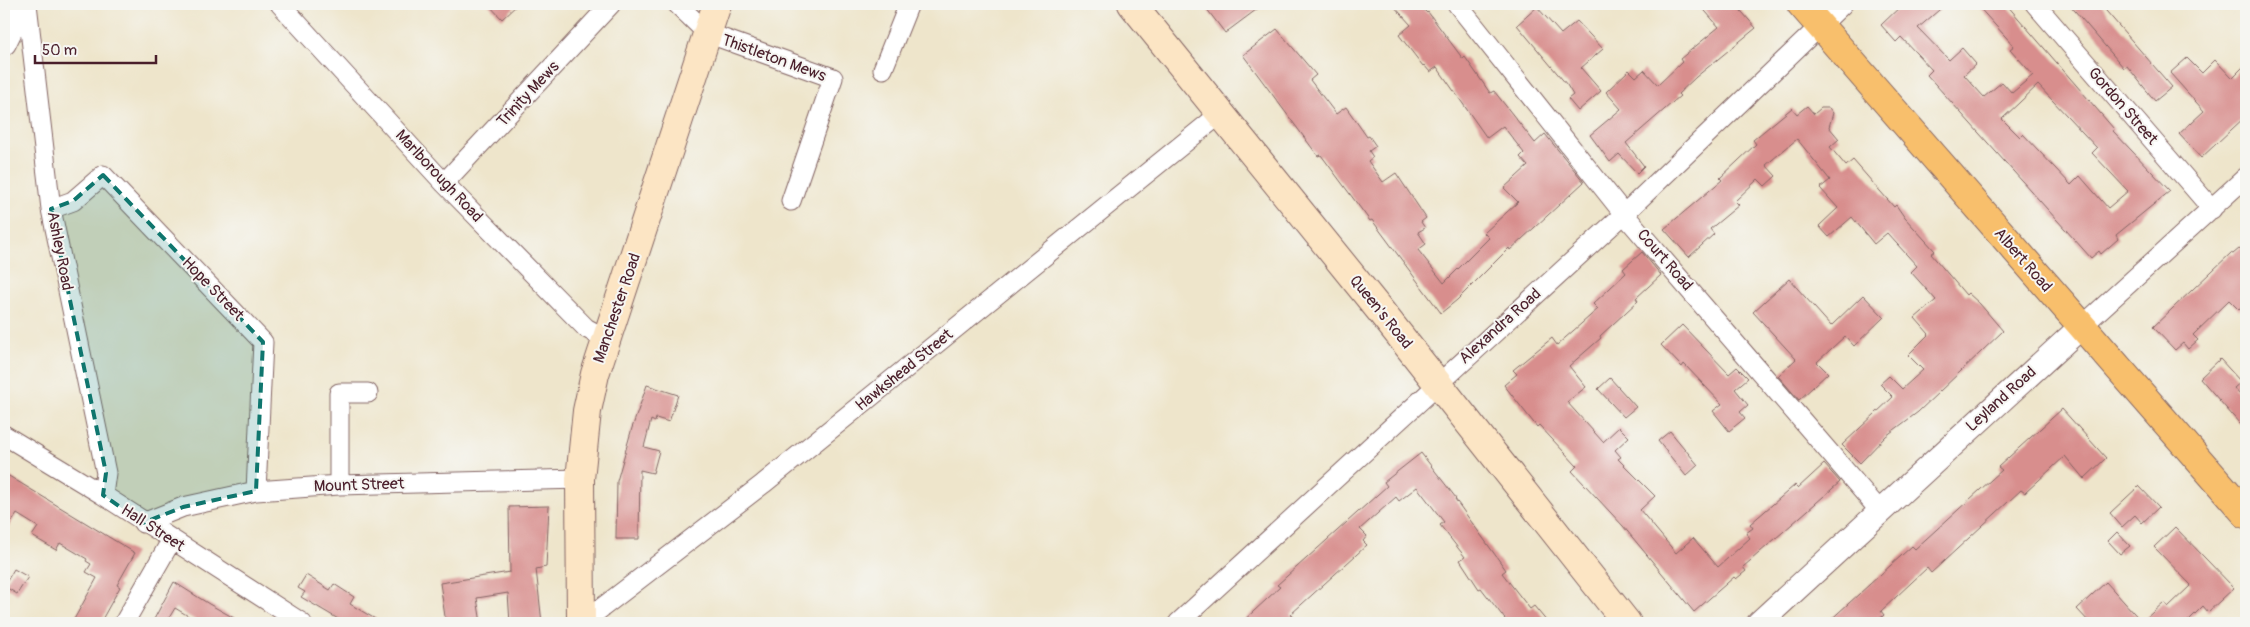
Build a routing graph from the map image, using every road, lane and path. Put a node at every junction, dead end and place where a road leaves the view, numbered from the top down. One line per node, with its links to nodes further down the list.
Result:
1 (23, 4): 15 (street)
2 (27, 4): 21 (street, Ashley Road)
3 (280, 4): 19 (street, Marlborough Road)
4 (612, 4): 19 (street, Trinity Mews)
5 (677, 4): 14 (street)
6 (717, 4): 14 (main road, Manchester Road)
7 (909, 4): 16 (street)
8 (1132, 4): 17 (main road, Queen's Road)
9 (1457, 4): 23 (street, Court Road)
10 (1800, 4): 13 (highway, Albert Road)
11 (1843, 4): 13 (street, Alexandra Road)
12 (2035, 4): 22 (street, Gordon Street)
13 (1819, 25): 23 (street, Alexandra Road); 24 (highway, Albert Road)
14 (707, 34): 20 (street, Thistleton Mews); 25 (main road, Manchester Road)
15 (4, 43)
16 (883, 69)
17 (1220, 114): 26 (main road, Queen's Road); 37 (street, Hawkshead Street)
18 (2246, 177): 22 (street, Leyland Road)
19 (444, 183): 25 (street, Marlborough Road)
20 (791, 200)
21 (52, 209): 31 (street, Hope Street); 32 (street, Ashley Road)
22 (2212, 209): 24 (street, Leyland Road)
23 (1624, 214): 26 (street, Alexandra Road); 33 (street, Court Road)
24 (2081, 327): 33 (street, Leyland Road); 34 (highway, Albert Road)
25 (606, 339): 29 (main road, Manchester Road)
26 (1438, 383): 40 (street, Alexandra Road); 41 (main road, Queen's Road)
27 (368, 392): 30 (street)
28 (4, 435): 32 (street, Hall Street)
29 (580, 479): 30 (street, Mount Street); 37 (main road, Manchester Road)
30 (338, 485): 31 (street, Mount Street)
31 (256, 491): 35 (street, Mount Street)
32 (103, 495): 35 (street, Hall Street)
33 (1880, 511): 42 (street, Leyland Road)
34 (2246, 514)
35 (143, 523): 36 (street, Hall Street)
36 (171, 541): 38 (street); 39 (street, Hall Street)
37 (581, 619)
38 (124, 623)
39 (302, 623)
40 (1178, 623)
41 (1627, 623)
42 (1759, 623)

